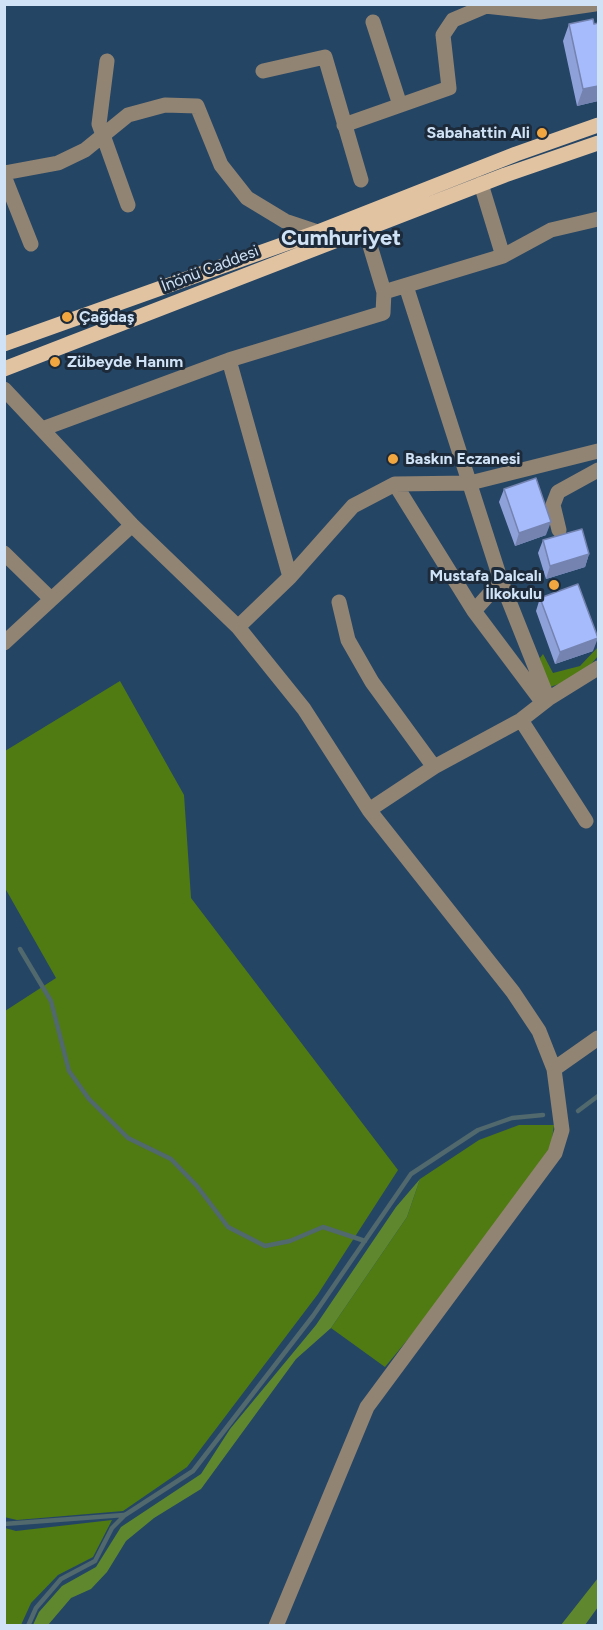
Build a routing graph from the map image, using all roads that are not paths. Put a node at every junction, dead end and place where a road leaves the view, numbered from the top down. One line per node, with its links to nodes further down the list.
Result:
1 (467, 4): 3 (street)
2 (595, 4): 3 (street)
3 (486, 6): 7 (street)
4 (374, 22): 7 (street)
5 (107, 61): 10 (street)
6 (264, 71): 8 (street)
7 (400, 105): 8 (street)
8 (344, 125): 13 (street)
9 (598, 125): 18 (main road, İnönü Caddesi)
10 (103, 136): 12 (street); 15 (street); 18 (street)
11 (598, 143): 14 (main road, İnönü Caddesi)
12 (4, 174): 19 (street)
13 (361, 180)
14 (481, 184): 17 (main road, İnönü Caddesi); 20 (street)
15 (128, 205)
16 (598, 219): 20 (street)
17 (365, 229): 22 (street); 25 (main road, İnönü Caddesi)
18 (318, 232): 23 (main road, İnönü Caddesi)
19 (31, 244)
20 (503, 256): 21 (street)
21 (406, 286): 22 (street); 30 (street)
22 (384, 292): 24 (street)
23 (4, 345)
24 (229, 360): 27 (street); 35 (street)
25 (4, 369)
26 (4, 389): 27 (street)
27 (42, 429): 32 (street)
28 (598, 451): 30 (street)
29 (598, 470): 33 (street)
30 (470, 483): 31 (street); 36 (street)
31 (395, 484): 35 (street); 39 (street)
32 (132, 525): 37 (street); 40 (street)
33 (560, 530)
34 (4, 553): 37 (street)
35 (290, 577): 40 (street)
36 (501, 580): 39 (street); 43 (street)
37 (51, 599): 41 (street)
38 (339, 602): 45 (street)
39 (474, 611): 43 (street)
40 (238, 627): 46 (street)
41 (4, 643)
42 (598, 668): 43 (street)
43 (545, 701): 44 (street)
44 (521, 720): 45 (street); 47 (street)
45 (434, 767): 46 (street)
46 (369, 810): 49 (street)
47 (586, 821)
48 (598, 1038): 49 (street)
49 (554, 1069): 50 (street)
50 (276, 1626)

